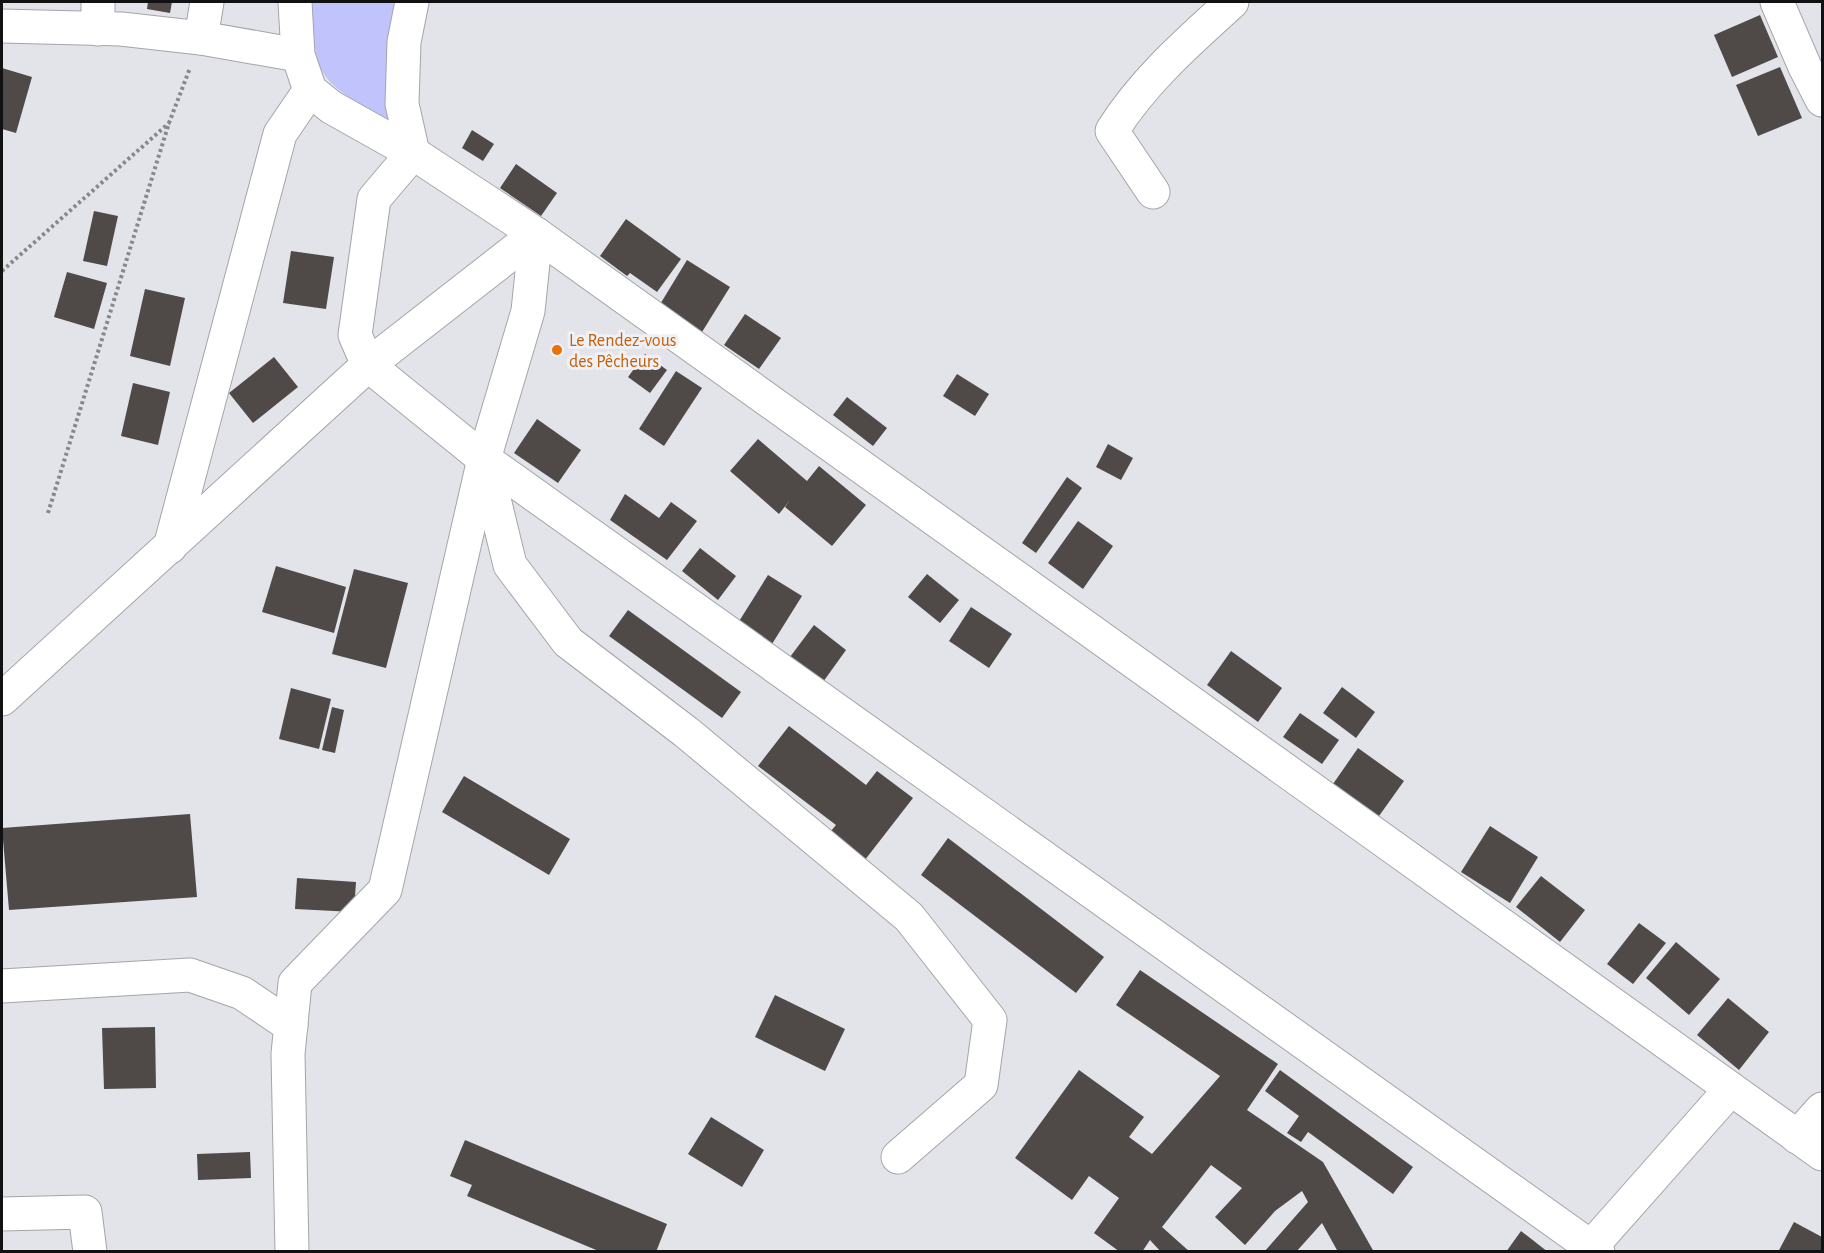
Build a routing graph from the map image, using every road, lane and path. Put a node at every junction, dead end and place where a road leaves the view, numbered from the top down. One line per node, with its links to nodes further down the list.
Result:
1 (207, 2): 8 (street)
2 (295, 2): 9 (street)
3 (412, 2): 13 (street)
4 (1232, 2): 14 (street)
5 (1777, 2): 11 (street)
6 (98, 15): 7 (street); 8 (street)
7 (2, 26)
8 (201, 38): 9 (street); 12 (path)
9 (298, 55): 10 (street)
10 (310, 90): 13 (street); 20 (street)
11 (1822, 100)
12 (170, 123): 16 (path); 19 (path)
13 (413, 153): 15 (street); 17 (street)
14 (1153, 192)
15 (536, 234): 17 (street); 18 (street); 24 (street)
16 (2, 271)
17 (368, 366): 18 (street); 20 (street)
18 (484, 459): 23 (street); 27 (street); 29 (street)
19 (48, 513)
20 (170, 547): 21 (street)
21 (2, 699)
22 (2, 986): 23 (street)
23 (291, 1026): 31 (street)
24 (1730, 1090): 26 (street); 29 (street)
25 (1822, 1109): 26 (street)
26 (1810, 1145)
27 (898, 1157)
28 (2, 1214): 30 (street)
29 (1594, 1249)
30 (90, 1251)
31 (291, 1251)

